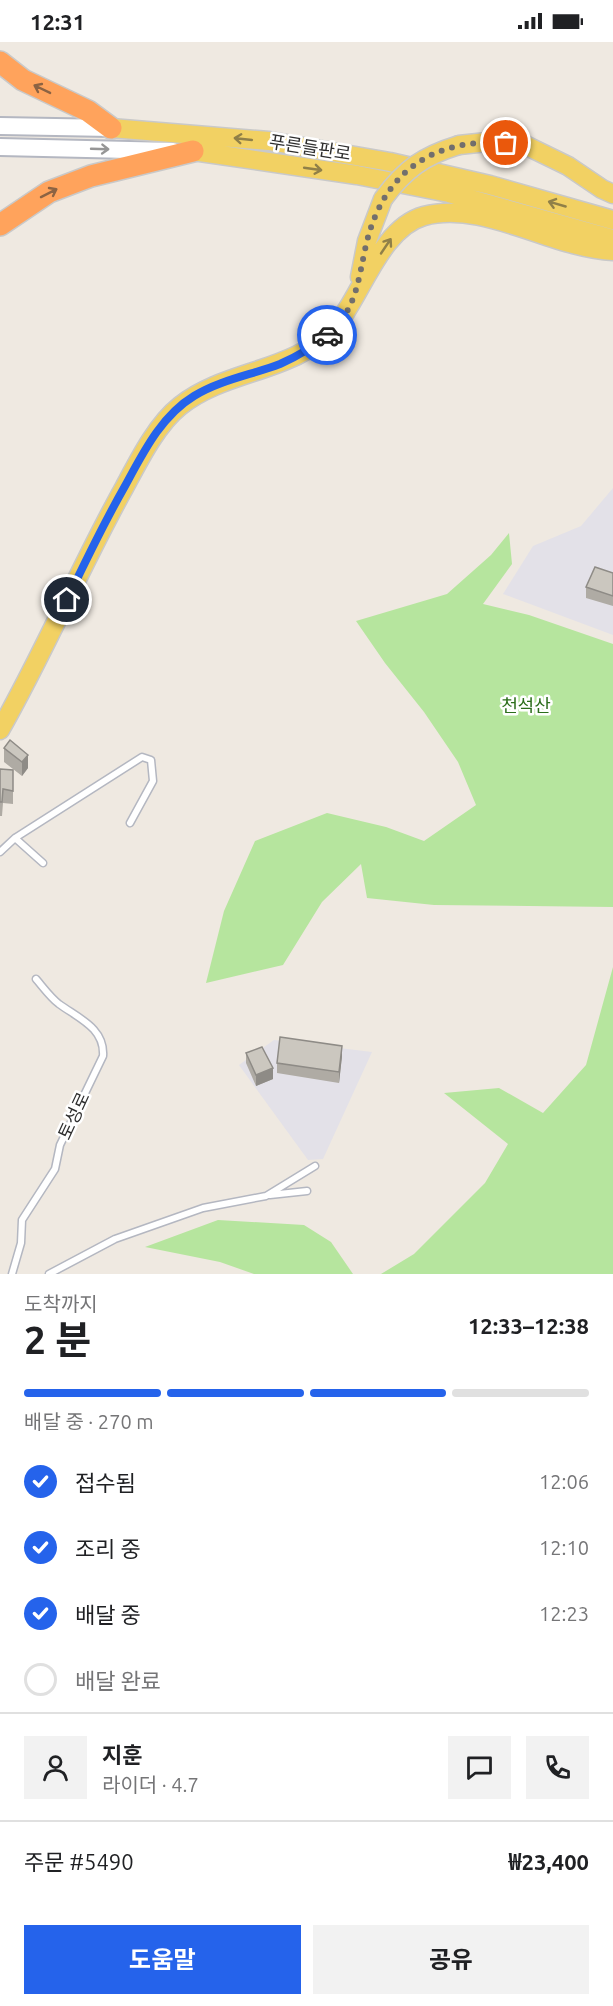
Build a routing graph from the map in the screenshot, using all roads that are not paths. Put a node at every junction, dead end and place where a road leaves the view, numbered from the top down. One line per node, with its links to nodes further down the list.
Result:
1 (0, 62): 3 (highway, one-way to 1)
2 (0, 126): 3 (main road, 푸른들판로)
3 (111, 128): 7 (main road, 푸른들판로, one-way to 3)
4 (0, 147): 5 (main road, 푸른들판로, one-way to 5)
5 (193, 152): 8 (highway, one-way to 5); 9 (main road, 푸른들판로, one-way to 9)
6 (613, 194): 11 (main road, bridge)
7 (613, 220)
8 (0, 225)
9 (613, 239)
10 (613, 251): 11 (main road, one-way to 10)
11 (356, 297): 12 (main road)
12 (0, 730)
13 (130, 823): 14 (lane)
14 (15, 838): 15 (lane); 16 (lane)
15 (0, 852)
16 (43, 863)
17 (36, 979): 21 (lane, 토성로)
18 (315, 1166): 20 (lane)
19 (307, 1191): 20 (lane)
20 (266, 1196): 22 (lane)
21 (12, 1274)
22 (49, 1274)

